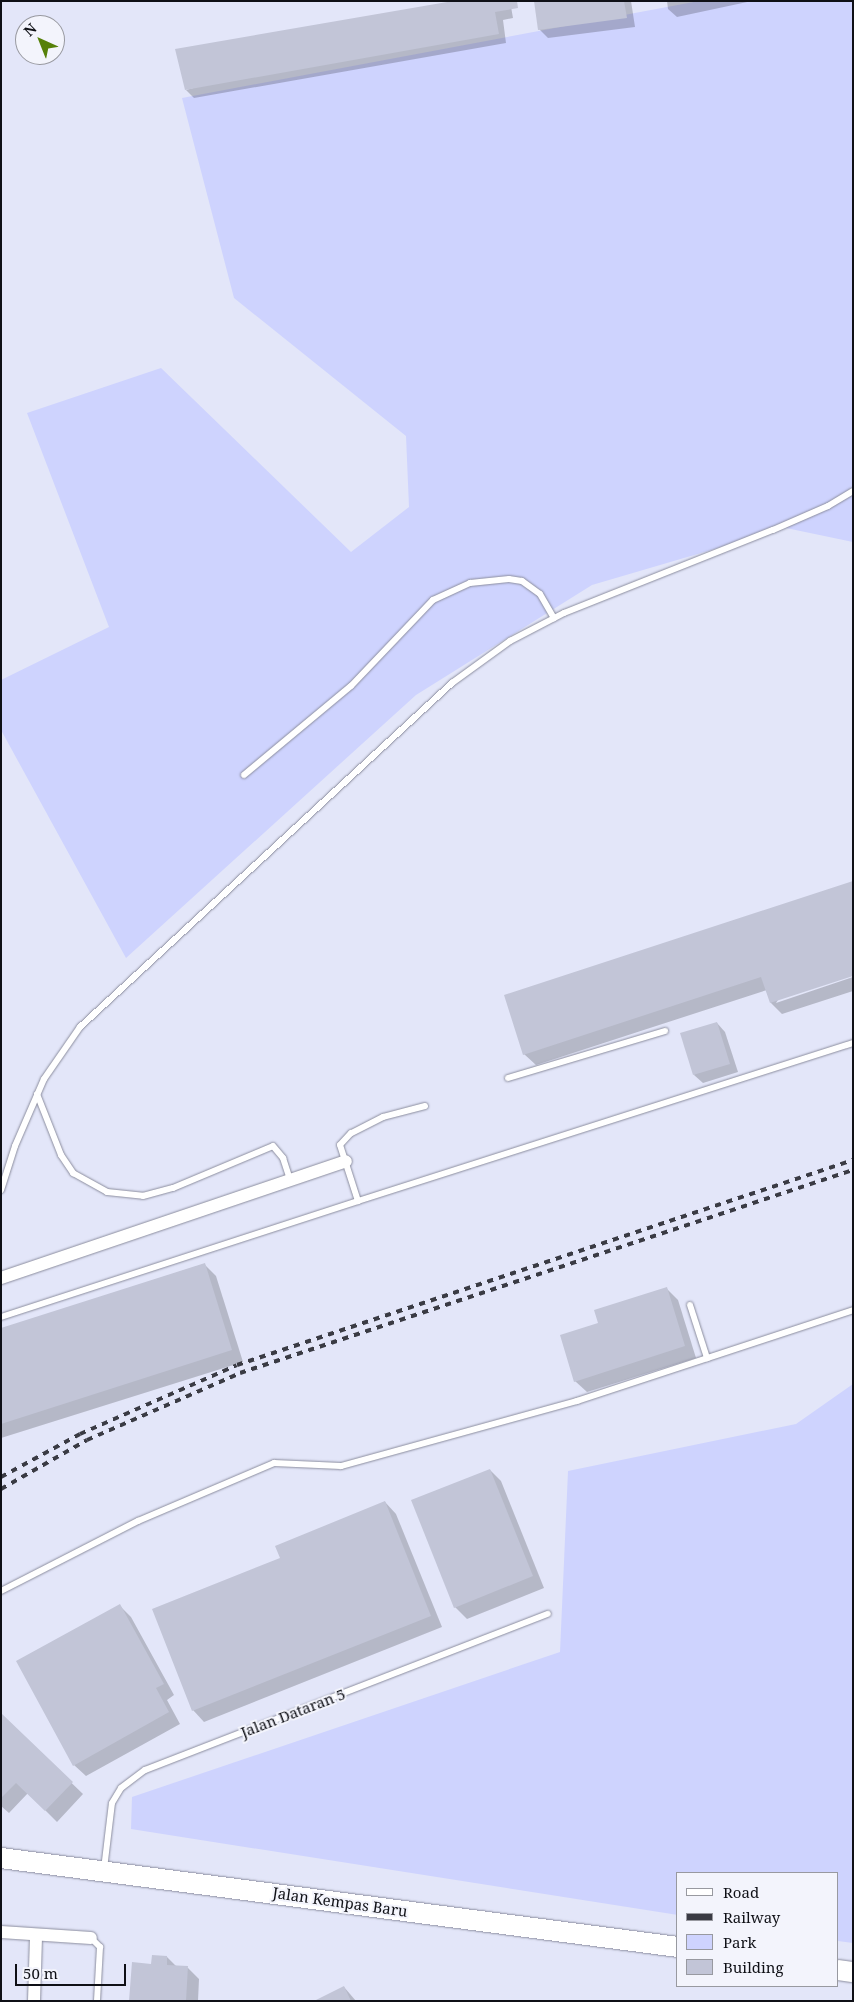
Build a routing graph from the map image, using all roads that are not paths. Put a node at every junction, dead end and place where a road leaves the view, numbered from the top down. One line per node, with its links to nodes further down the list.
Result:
1 (853, 491): 2 (lane)
2 (554, 618): 3 (lane); 7 (lane)
3 (244, 775)
4 (665, 1031): 6 (lane)
5 (853, 1043): 12 (lane)
6 (508, 1078)
7 (37, 1094): 10 (lane); 11 (lane)
8 (425, 1106): 9 (lane)
9 (346, 1161): 10 (street); 12 (lane)
10 (290, 1180): 13 (street)
11 (1, 1190)
12 (358, 1201): 16 (lane)
13 (1, 1278)
14 (690, 1305): 17 (lane)
15 (853, 1310): 17 (lane)
16 (1, 1317)
17 (707, 1358): 18 (lane)
18 (1, 1591)
19 (548, 1614): 21 (lane, Jalan Dataran 5)
20 (1, 1858): 21 (main road, Jalan Kempas Baru)
21 (103, 1870): 25 (main road, Jalan Kempas Baru)
22 (1, 1932): 23 (street)
23 (36, 1937): 24 (street); 28 (street)
24 (91, 1938): 29 (lane)
25 (676, 1947)
26 (839, 1970): 27 (main road)
27 (853, 1972)
28 (34, 2001)
29 (97, 2001)

